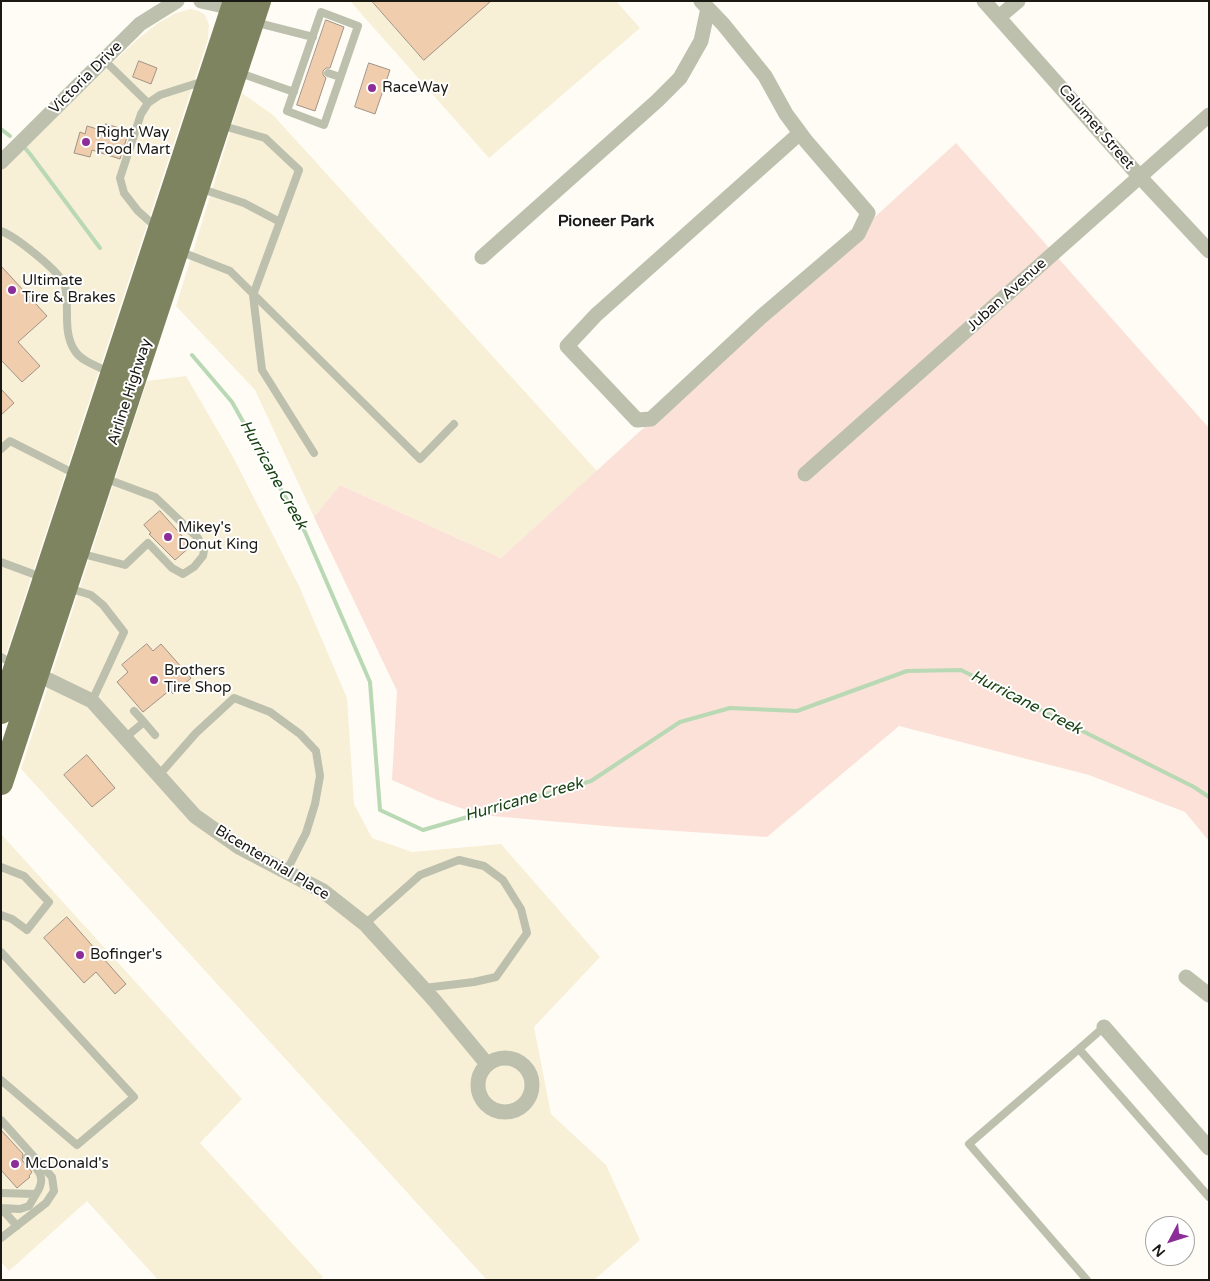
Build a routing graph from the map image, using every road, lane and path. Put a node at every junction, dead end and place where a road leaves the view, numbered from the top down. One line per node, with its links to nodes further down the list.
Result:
1 (177, 1): 10 (street, Victoria Drive)
2 (201, 1): 6 (street)
3 (984, 1): 8 (street, Calumet Street)
4 (1018, 1): 8 (street)
5 (704, 4): 19 (street); 27 (street)
6 (234, 5): 7 (highway); 14 (highway, Airline Highway)
7 (256, 11): 9 (lane); 11 (highway, Airline Highway)
8 (999, 18): 21 (street, Calumet Street)
9 (313, 37): 13 (lane); 15 (lane)
10 (104, 60): 16 (lane); 20 (street, Victoria Drive)
11 (236, 72): 15 (lane); 18 (highway, Airline Highway)
12 (328, 73): 13 (lane)
13 (340, 78): 15 (lane)
14 (210, 79): 16 (lane); 25 (highway, Airline Highway)
15 (294, 92)
16 (148, 103): 25 (lane)
17 (1209, 115): 21 (street, Juban Avenue)
18 (219, 125): 22 (highway, Airline Highway); 23 (lane)
19 (800, 133): 19 (street)
20 (1, 162)
21 (1140, 177): 26 (street, Calumet Street); 33 (street, Juban Avenue)
22 (198, 187): 23 (lane); 25 (highway, Airline Highway)
23 (280, 222): 28 (lane)
24 (1, 231): 29 (lane)
25 (164, 241): 28 (lane); 29 (highway, Airline Highway); 34 (highway, Airline Highway)
26 (1209, 251)
27 (482, 257)
28 (253, 295): 30 (lane); 32 (lane)
29 (113, 374): 34 (highway, Airline Highway)
30 (454, 424)
31 (1, 449): 34 (lane)
32 (314, 453)
33 (805, 474)
34 (91, 477): 36 (highway, Airline Highway); 36 (lane)
35 (1, 562): 36 (lane)
36 (62, 570): 37 (highway, Airline Highway); 38 (lane)
37 (18, 666): 38 (street, Bicentennial Place); 40 (highway, Airline Highway); 45 (highway, Airline Highway)
38 (92, 701): 43 (street, Bicentennial Place)
39 (134, 711): 41 (lane)
40 (1, 712)
41 (144, 722): 42 (lane); 43 (lane)
42 (155, 735)
43 (126, 738): 44 (street, Bicentennial Place)
44 (159, 775): 47 (street, Bicentennial Place); 47 (lane)
45 (1, 783)
46 (1, 868): 48 (lane)
47 (286, 872): 49 (street, Bicentennial Place)
48 (1, 915)
49 (366, 924): 52 (street, Bicentennial Place); 52 (lane)
50 (1, 952): 57 (lane)
51 (1186, 977): 53 (street)
52 (424, 988): 56 (street, Bicentennial Place)
53 (1209, 995)
54 (1104, 1027): 55 (lane); 60 (street)
55 (1079, 1049): 63 (lane); 67 (lane)
56 (487, 1064)
57 (1, 1080)
58 (1, 1120): 65 (lane)
59 (1, 1127): 62 (lane)
60 (1209, 1148)
61 (1, 1193): 62 (lane)
62 (36, 1194): 64 (lane)
63 (1209, 1196)
64 (1, 1208): 65 (lane)
65 (17, 1226): 66 (lane)
66 (1, 1238)
67 (1087, 1280)

